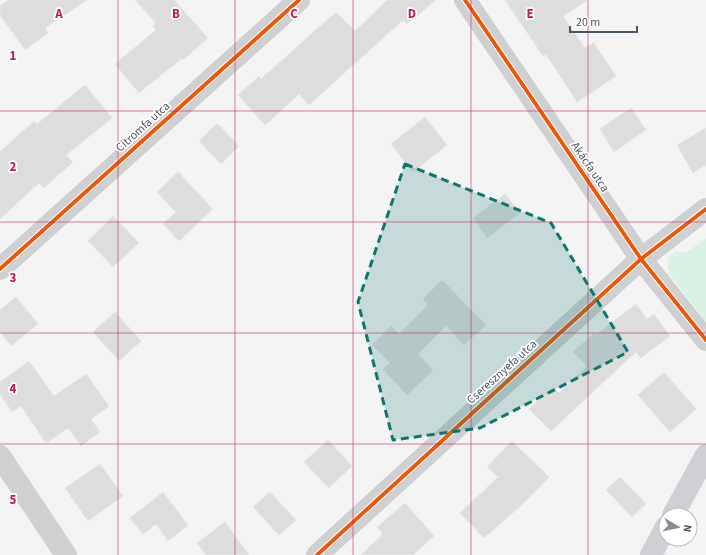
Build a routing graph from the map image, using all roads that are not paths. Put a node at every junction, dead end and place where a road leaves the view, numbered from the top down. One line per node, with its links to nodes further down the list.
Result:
1 (299, 0): 5 (street, Citromfa utca)
2 (465, 0): 4 (street, Akácfa utca)
3 (706, 210): 4 (street, Cseresznyefa utca)
4 (641, 259): 6 (street, Akácfa utca); 12 (street, Cseresznyefa utca)
5 (0, 269)
6 (706, 340)
7 (706, 455): 9 (street)
8 (0, 456): 11 (street)
9 (677, 507)
10 (658, 542): 13 (street)
11 (66, 555)
12 (316, 555)
13 (651, 555)

